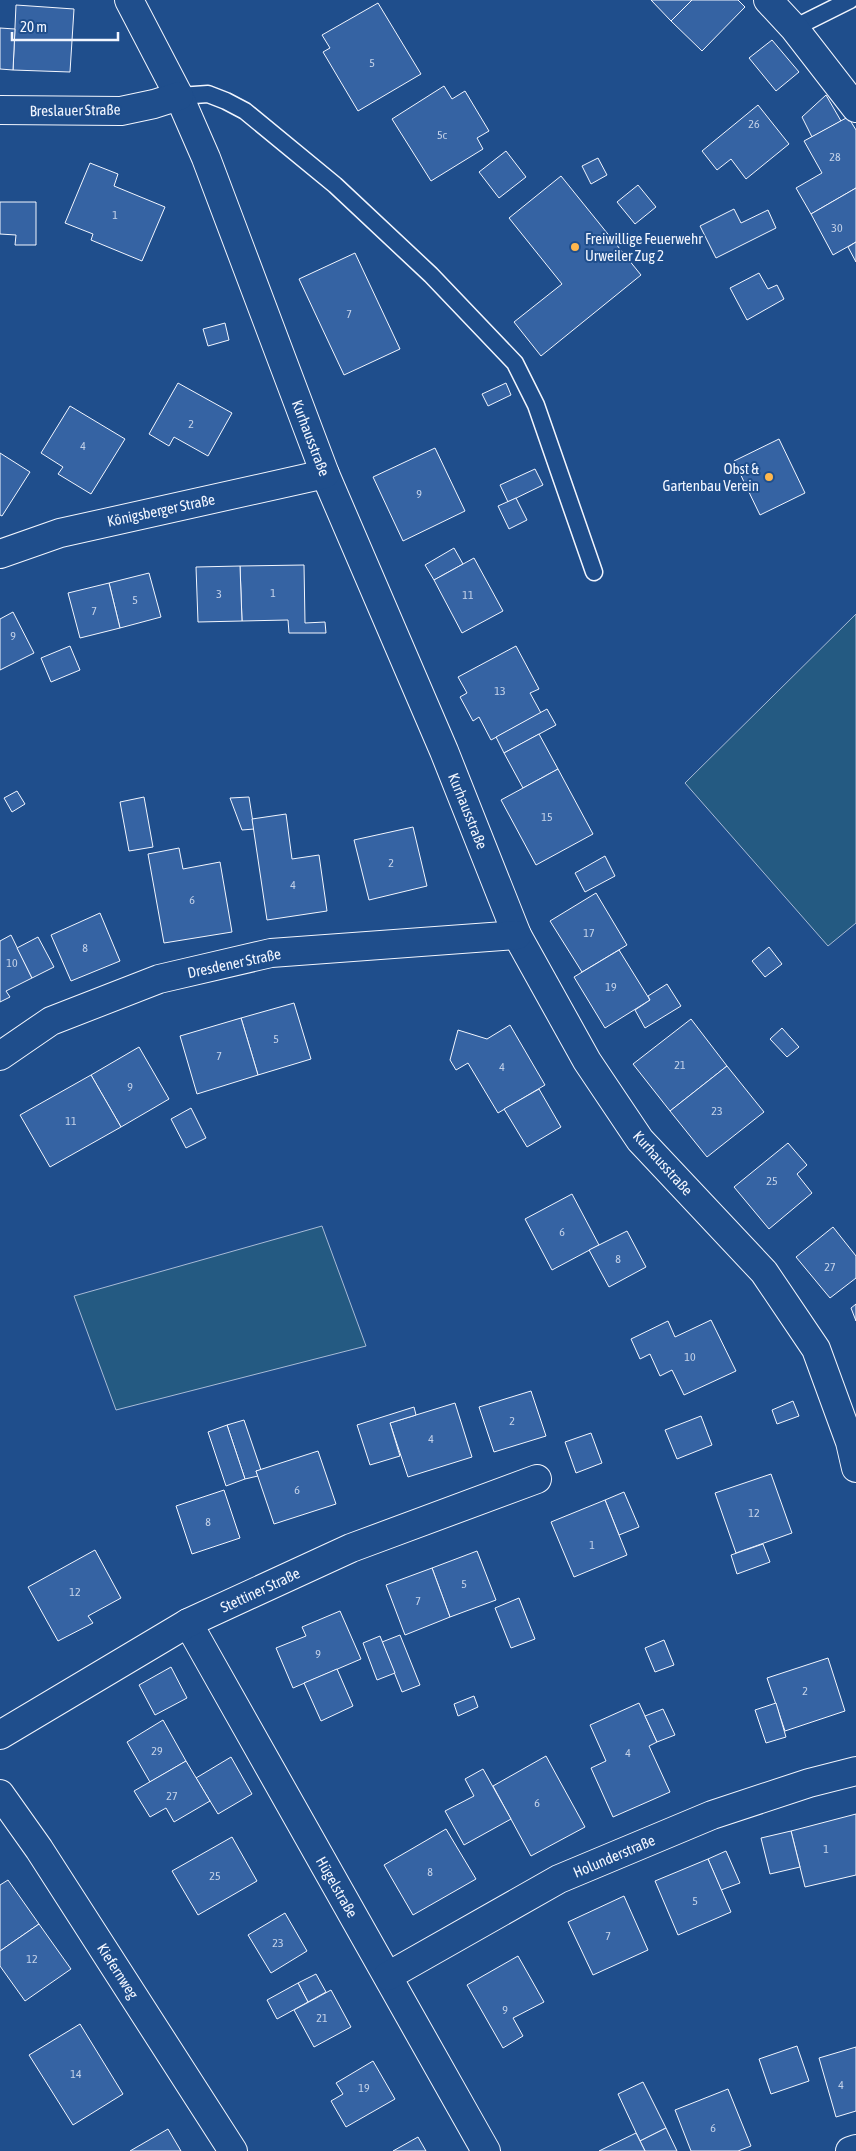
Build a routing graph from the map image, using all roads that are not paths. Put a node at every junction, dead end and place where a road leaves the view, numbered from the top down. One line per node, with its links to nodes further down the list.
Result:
1 (129, 0): 5 (street, Kurhausstraße)
2 (768, 0): 4 (street)
3 (850, 0): 4 (lane)
4 (794, 28): 6 (street)
5 (179, 96): 7 (street, Breslauer Straße); 8 (street, Kurhausstraße); 10 (lane)
6 (856, 108)
7 (0, 110)
8 (325, 474): 9 (street, Königsberger Straße); 11 (street, Kurhausstraße)
9 (0, 554)
10 (594, 572)
11 (517, 935): 12 (street, Dresdener Straße); 13 (street, Kurhausstraße)
12 (0, 1056)
13 (856, 1468)
14 (537, 1479): 15 (street, Stettiner Straße)
15 (188, 1623): 16 (street, Stettiner Straße); 19 (street, Hügelstraße)
16 (0, 1735)
17 (856, 1771): 19 (street, Holunderstraße)
18 (0, 1794): 21 (street, Kiefernweg)
19 (388, 1976): 22 (street, Hügelstraße)
20 (856, 2149): 23 (street)
21 (233, 2151)
22 (486, 2151)
23 (850, 2151)

